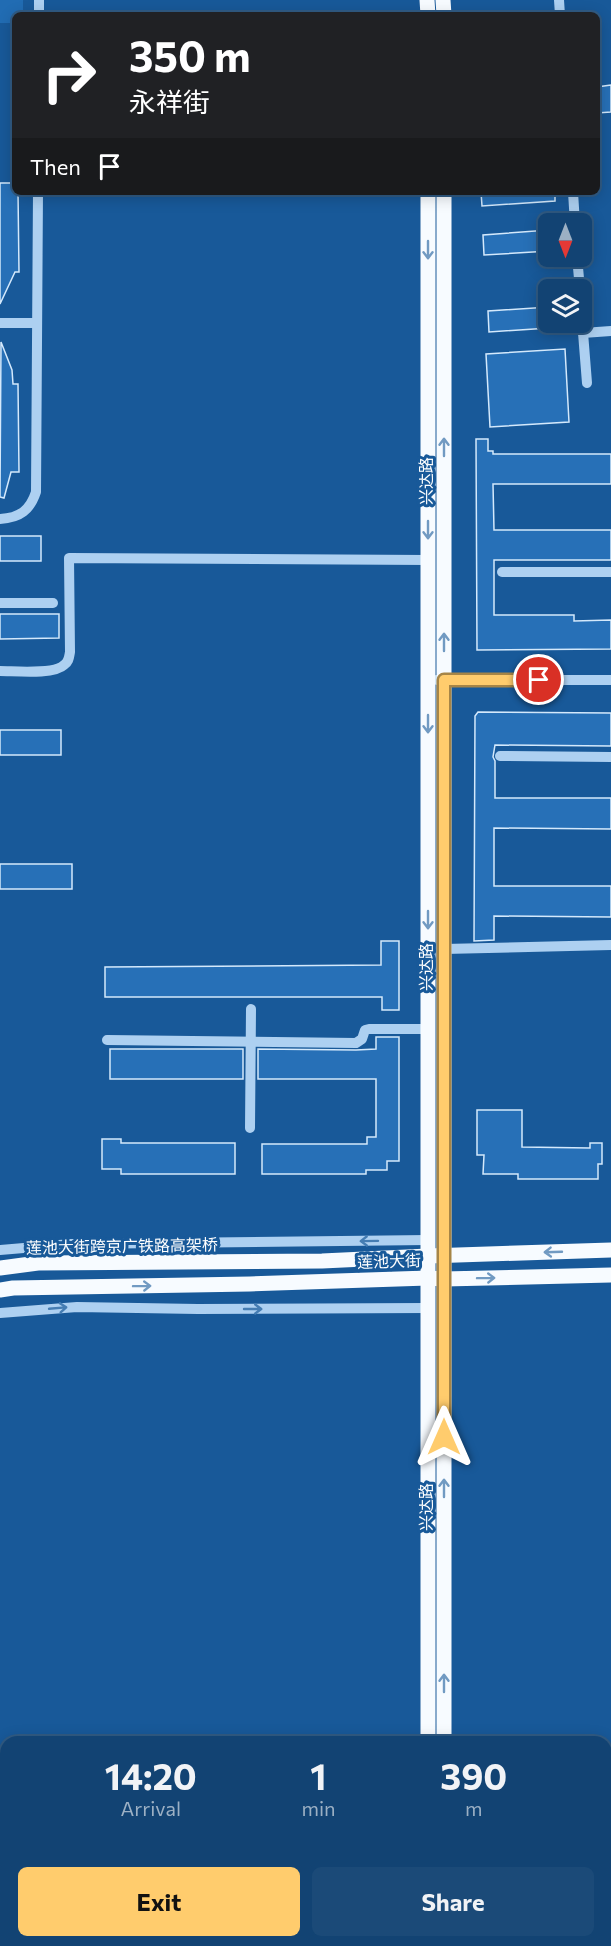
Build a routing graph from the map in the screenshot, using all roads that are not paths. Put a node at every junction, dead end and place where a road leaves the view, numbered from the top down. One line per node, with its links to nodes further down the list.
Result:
1 (38, 195): 7 (street)
2 (428, 195): 13 (main road, 兴达路, one-way to 13)
3 (444, 195): 20 (main road, 兴达路, one-way to 3)
4 (573, 195): 5 (street)
5 (574, 213)
6 (0, 323): 7 (street)
7 (37, 323): 12 (street)
8 (611, 331): 9 (street)
9 (592, 332)
10 (583, 333): 11 (street)
11 (587, 383)
12 (0, 519)
13 (428, 560): 18 (street); 19 (main road, 兴达路)
14 (501, 572): 15 (street)
15 (611, 572)
16 (0, 603): 17 (street)
17 (53, 603)
18 (0, 671)
19 (428, 680): 20 (street); 27 (main road, 兴达路, one-way to 27)
20 (444, 680): 21 (street); 25 (main road, 兴达路)
21 (611, 680)
22 (500, 756): 23 (street)
23 (611, 757)
24 (611, 945): 25 (street)
25 (444, 949): 34 (main road, 兴达路)
26 (251, 1009): 29 (street)
27 (428, 1029): 29 (street); 31 (main road, 兴达路)
28 (107, 1040): 29 (street)
29 (251, 1042): 30 (street)
30 (250, 1128)
31 (428, 1248): 32 (street, one-way to 32); 34 (main road, 莲池大街); 35 (main road, 莲池大街); 38 (main road, 兴达路)
32 (0, 1250)
33 (611, 1250): 34 (main road, 莲池大街, one-way to 34)
34 (444, 1256): 39 (main road, 兴达路)
35 (245, 1262): 36 (main road, 莲池大街跨京广铁路高架桥)
36 (0, 1268)
37 (611, 1275): 39 (main road, 莲池大街, one-way to 37)
38 (428, 1278): 39 (main road, 莲池大街); 40 (main road, 莲池大街, one-way to 38); 41 (main road, 兴达路)
39 (444, 1279): 44 (main road, 兴达路, one-way to 39)
40 (0, 1290)
41 (428, 1308): 42 (street, one-way to 41); 43 (main road, 兴达路)
42 (0, 1313)
43 (428, 1736)
44 (444, 1736)

